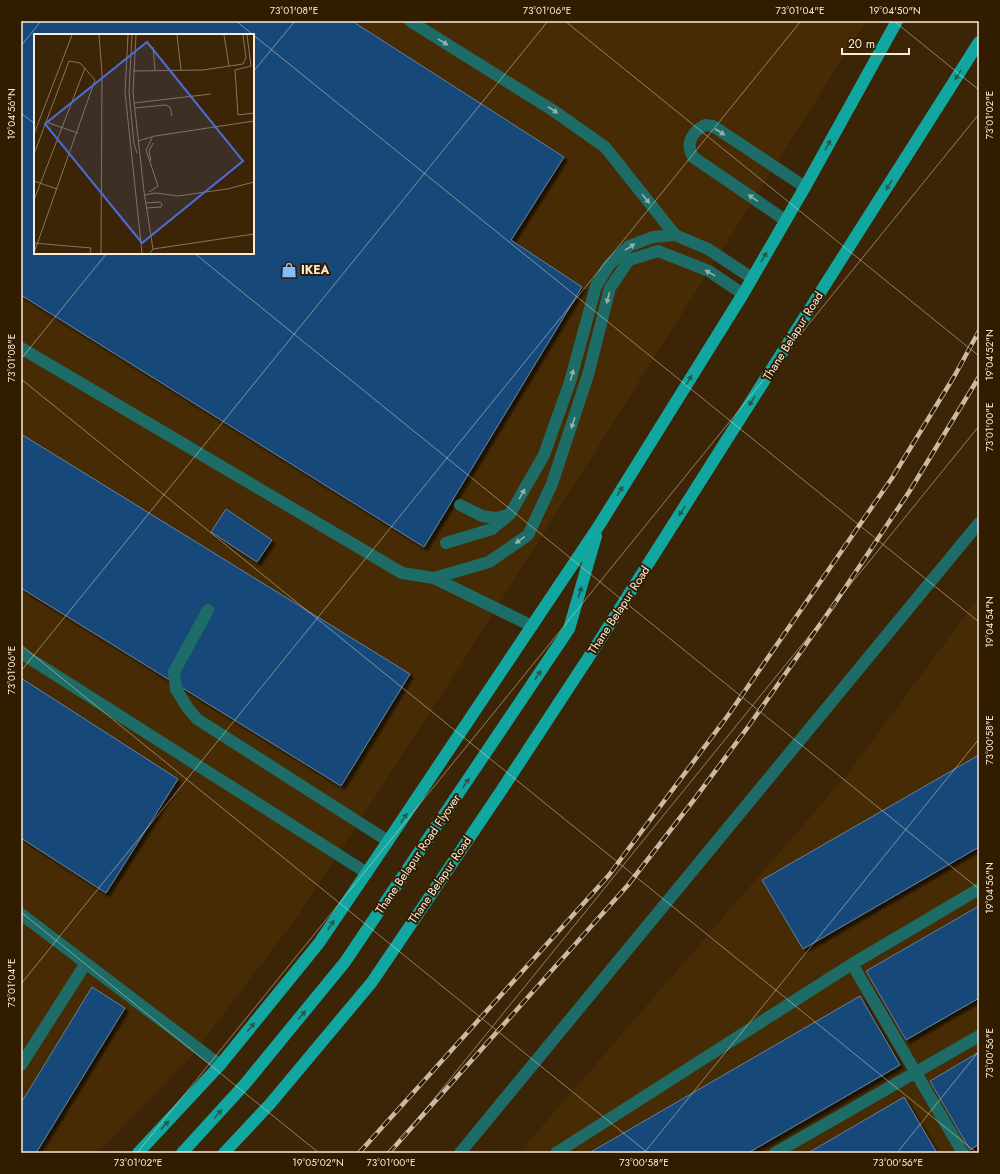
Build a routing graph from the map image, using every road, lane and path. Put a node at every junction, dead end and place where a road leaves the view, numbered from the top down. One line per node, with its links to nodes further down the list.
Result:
1 (410, 21): 6 (lane, one-way to 6)
2 (897, 21): 4 (main road, one-way to 2)
3 (979, 42): 31 (main road, Thane Belapur Road, one-way to 31)
4 (805, 187): 5 (main road); 5 (lane, one-way to 4)
5 (786, 220): 7 (main road, one-way to 5)
6 (675, 235): 7 (lane); 11 (lane, one-way to 6)
7 (752, 278): 8 (main road)
8 (743, 294): 13 (main road, one-way to 8); 15 (lane, one-way to 15)
9 (21, 348): 15 (lane)
10 (460, 505): 11 (lane)
11 (510, 514): 14 (lane)
12 (979, 523): 32 (lane)
13 (600, 524): 17 (main road); 30 (main road, Thane Belapur Road Flyover, one-way to 13)
14 (446, 543)
15 (434, 578): 17 (lane)
16 (208, 610): 19 (lane)
17 (532, 626): 19 (main road, one-way to 17)
18 (21, 653): 20 (lane)
19 (388, 841): 20 (main road)
20 (367, 872): 27 (main road, one-way to 20)
21 (979, 889): 24 (lane)
22 (21, 914): 23 (lane)
23 (86, 963): 26 (lane); 27 (lane)
24 (852, 964): 28 (lane); 33 (lane)
25 (979, 1036): 28 (lane)
26 (21, 1065)
27 (220, 1065): 29 (main road, one-way to 27)
28 (916, 1073): 34 (lane); 35 (lane)
29 (138, 1153)
30 (182, 1153)
31 (224, 1153)
32 (460, 1153)
33 (556, 1153)
34 (774, 1153)
35 (963, 1153)

